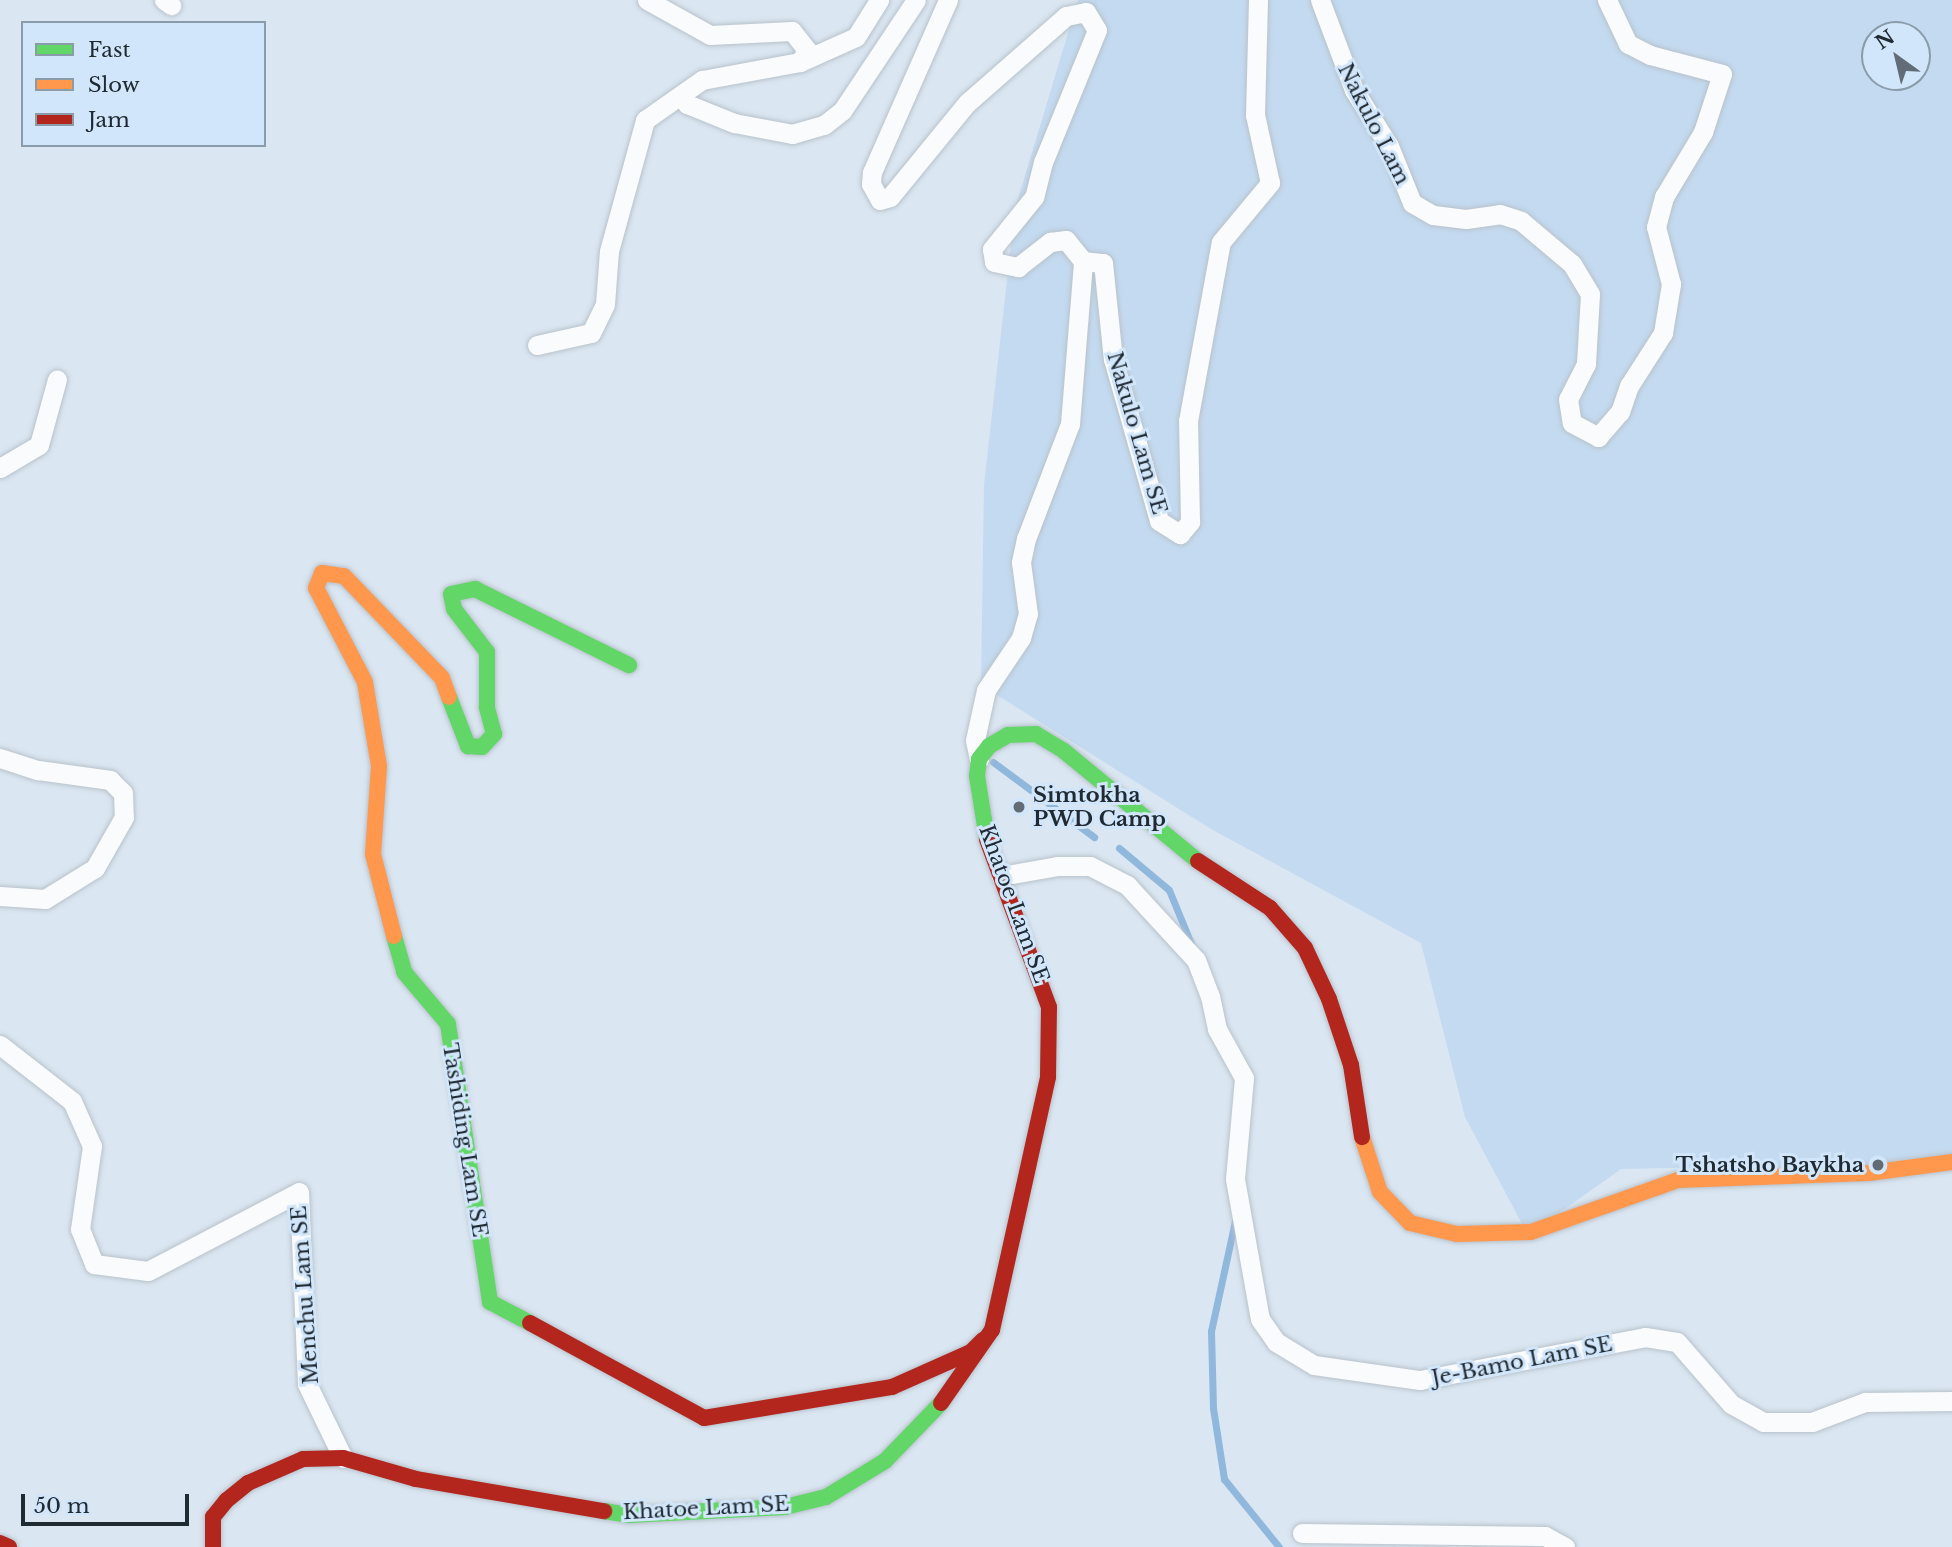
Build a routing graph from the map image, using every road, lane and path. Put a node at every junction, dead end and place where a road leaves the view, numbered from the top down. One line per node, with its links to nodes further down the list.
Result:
1 (647, 0): 8 (street)
2 (879, 0): 8 (street)
3 (916, 0): 9 (street)
4 (948, 0): 10 (street)
5 (1258, 0): 10 (street, Nakulo Lam SE)
6 (1320, 0): 7 (street, Nakulo Lam)
7 (1607, 0)
8 (800, 62): 9 (street)
9 (683, 95): 11 (street)
10 (1083, 261): 16 (street, Nakulo Lam SE)
11 (537, 345)
12 (57, 379): 13 (street)
13 (0, 468)
14 (629, 665): 21 (main road, Tashiding Lam SE)
15 (0, 758): 18 (street)
16 (979, 759): 17 (main road, Khatoe Lam SE); 20 (main road)
17 (1001, 876): 21 (main road, Khatoe Lam SE); 22 (street, Je-Bamo Lam SE)
18 (0, 896)
19 (0, 1045): 23 (street, Menchu Lam SE)
20 (1952, 1162)
21 (992, 1330): 23 (main road, Khatoe Lam SE)
22 (1952, 1401)
23 (343, 1458): 25 (main road, Khatoe Lam SE)
24 (1302, 1534): 29 (street)
25 (213, 1540): 28 (main road, Khatoe Lam SE)
26 (0, 1543): 27 (main road)
27 (9, 1547)
28 (201, 1547)
29 (1565, 1547)

